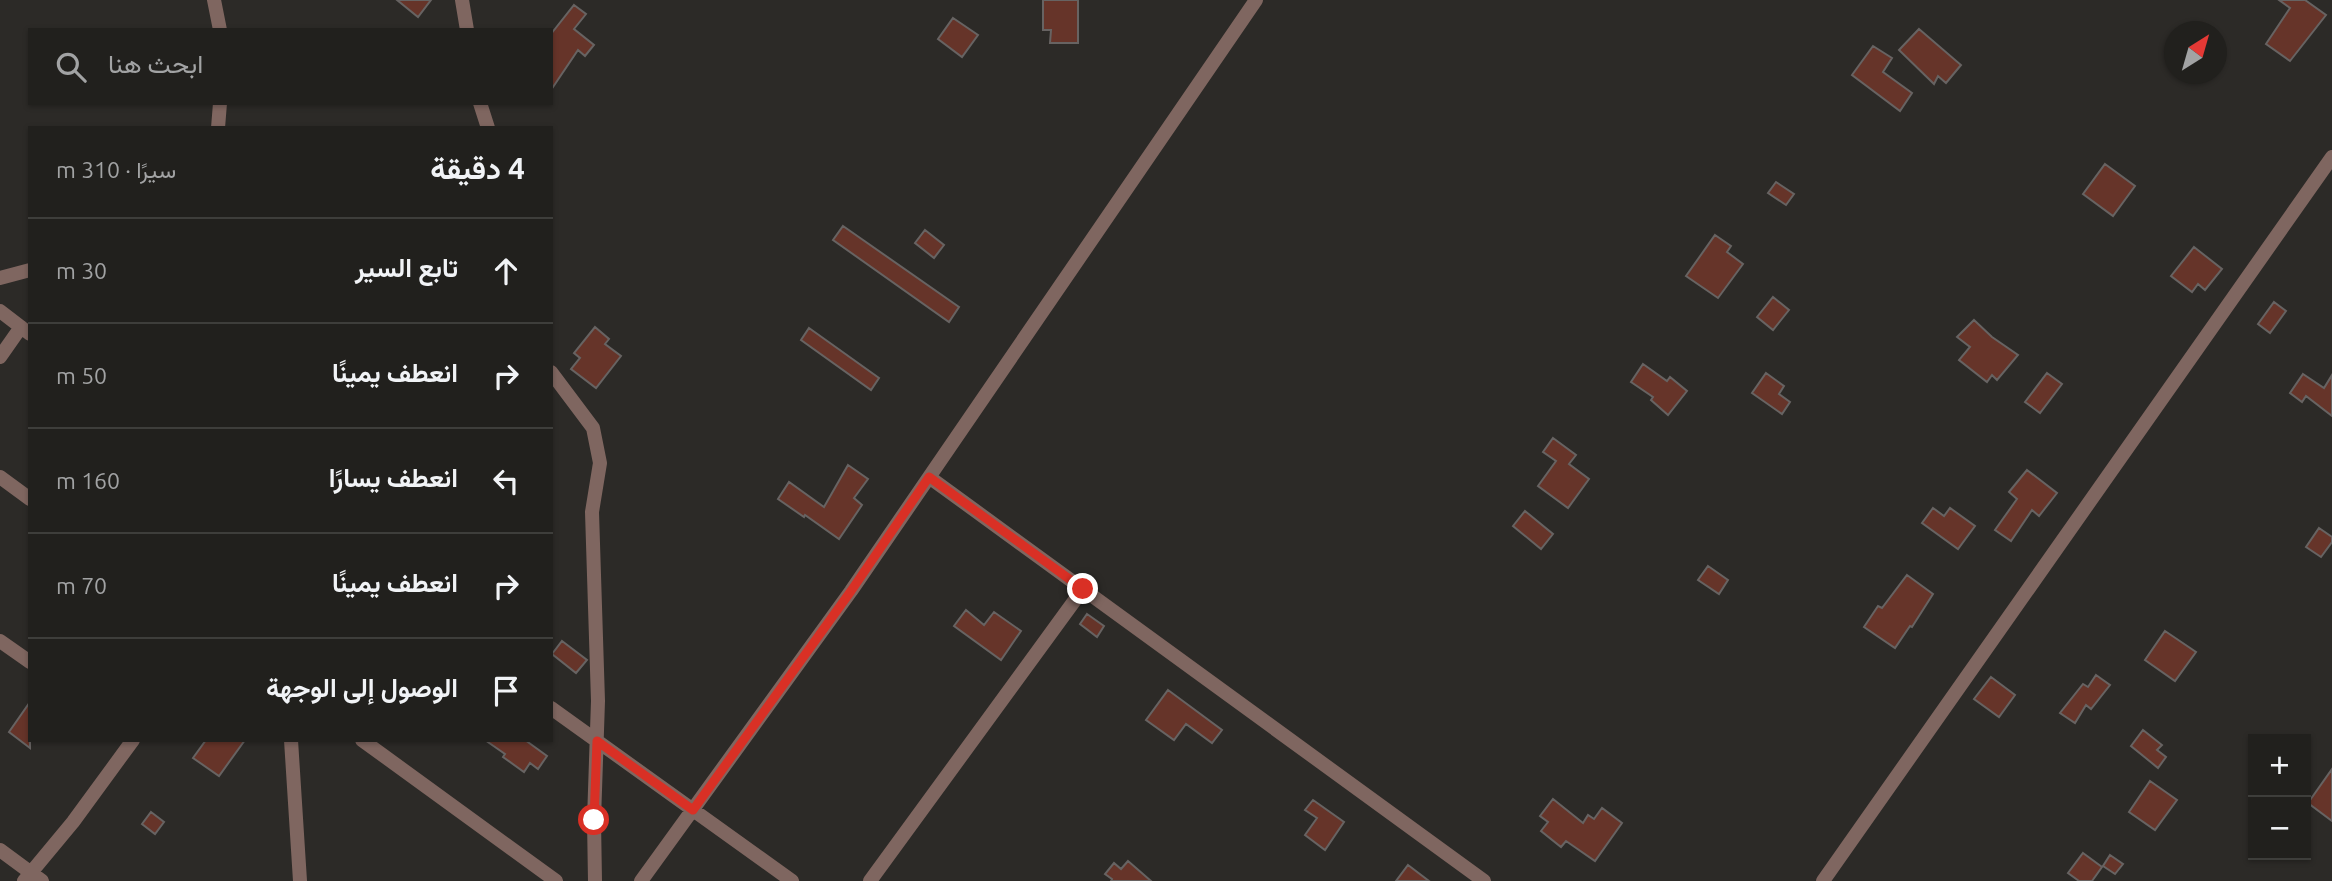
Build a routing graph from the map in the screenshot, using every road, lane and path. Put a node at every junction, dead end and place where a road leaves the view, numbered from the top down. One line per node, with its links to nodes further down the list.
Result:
1 (214, 0): 4 (street)
2 (462, 0): 5 (street)
3 (1256, 0): 18 (street)
4 (220, 28)
5 (467, 28)
6 (220, 105): 8 (street)
7 (481, 105): 9 (street)
8 (218, 126)
9 (487, 126)
10 (2332, 157): 38 (street)
11 (28, 271): 12 (street)
12 (0, 278)
13 (0, 311): 14 (street)
14 (25, 330): 15 (street)
15 (0, 357)
16 (553, 375): 24 (street)
17 (0, 477): 19 (street)
18 (929, 477): 20 (street); 28 (street)
19 (28, 498)
20 (1083, 589): 36 (street); 37 (street)
21 (0, 641): 22 (street)
22 (28, 661)
23 (553, 709): 24 (street)
24 (597, 741): 28 (street); 33 (street)
25 (132, 742): 30 (street)
26 (291, 742): 31 (street)
27 (365, 742): 32 (street)
28 (693, 810): 34 (street); 35 (street)
29 (0, 850): 30 (street)
30 (32, 878)
31 (300, 881)
32 (556, 881)
33 (595, 881)
34 (641, 881)
35 (792, 881)
36 (870, 881)
37 (1484, 881)
38 (1824, 881)

